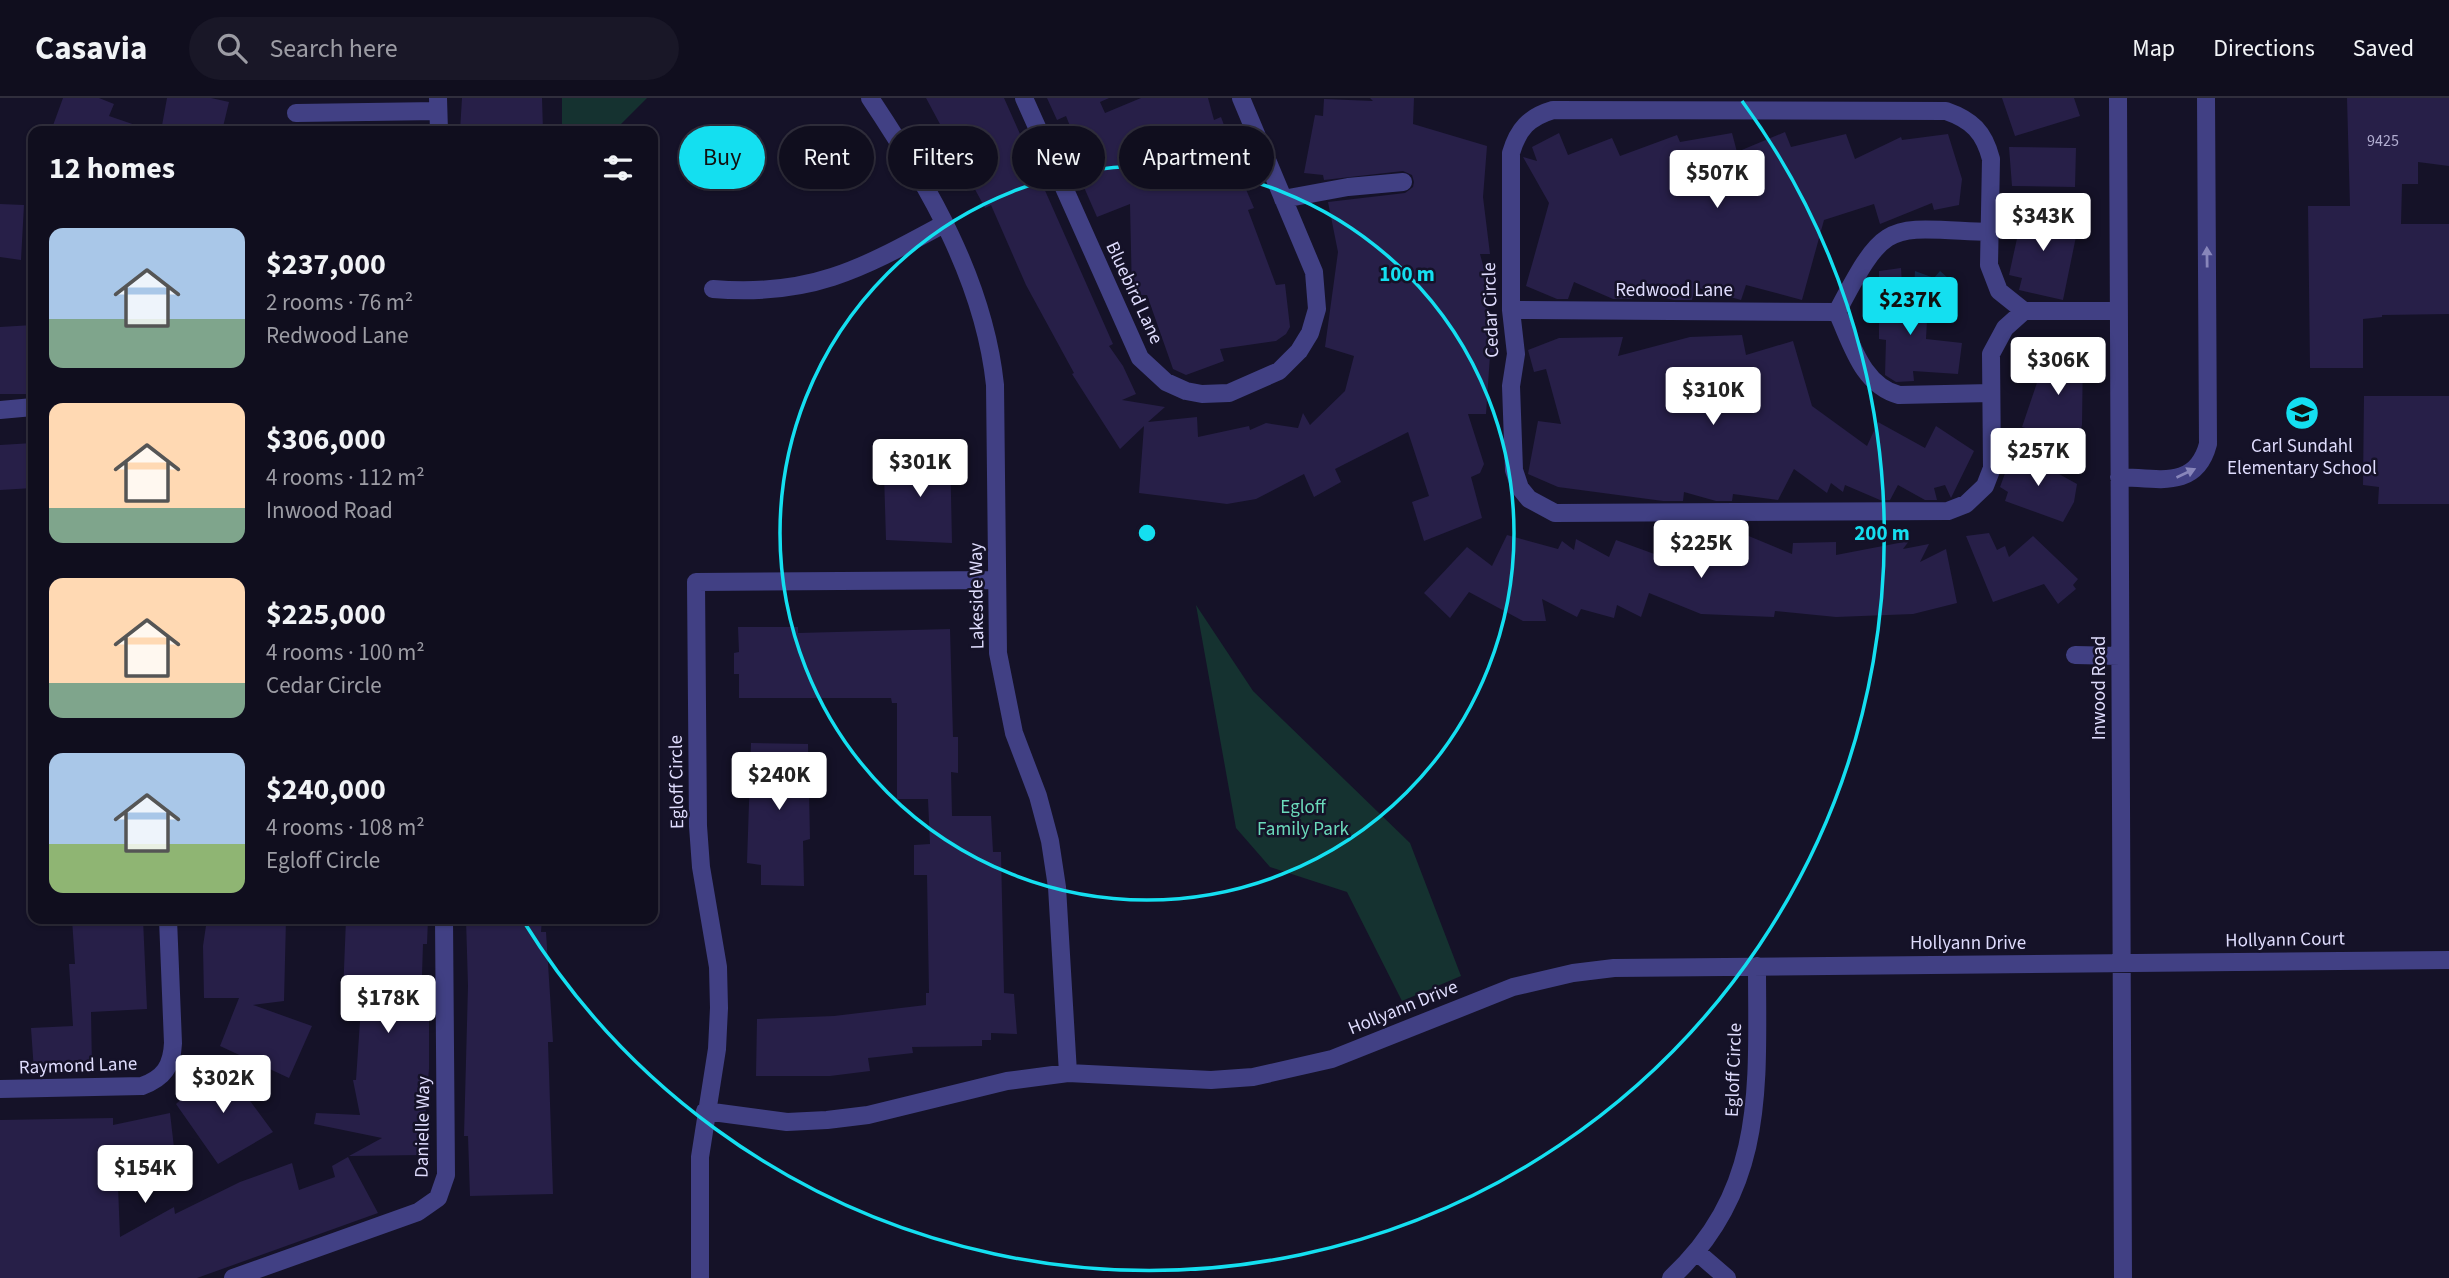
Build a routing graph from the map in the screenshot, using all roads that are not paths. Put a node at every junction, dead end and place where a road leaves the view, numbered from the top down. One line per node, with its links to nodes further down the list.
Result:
1 (870, 98): 11 (street, Lakeside Way)
2 (1024, 98): 10 (street, Bluebird Lane)
3 (1241, 98): 10 (street, Bluebird Lane)
4 (2118, 98): 16 (street, Inwood Road)
5 (2206, 98): 21 (street, one-way to 5)
6 (438, 105): 7 (street); 8 (street)
7 (296, 113)
8 (439, 126)
9 (1404, 182): 10 (street)
10 (1283, 199)
11 (944, 224): 13 (street); 22 (street, Lakeside Way)
12 (1989, 232): 14 (street, Cedar Circle); 15 (street, Cedar Circle); 17 (street)
13 (713, 289)
14 (1510, 310): 17 (street, Redwood Lane); 18 (street, Cedar Circle)
15 (2024, 311): 16 (street); 18 (street, Cedar Circle)
16 (2118, 311): 21 (street, Inwood Road)
17 (1836, 312): 18 (street)
18 (1991, 393)
19 (28, 407): 20 (street)
20 (0, 410)
21 (2119, 477): 24 (street, Inwood Road)
22 (997, 580): 30 (street, Lakeside Way); 32 (street, Egloff Circle)
23 (2076, 655): 24 (street)
24 (2120, 656): 28 (street, Inwood Road)
25 (168, 924): 31 (street, Raymond Lane)
26 (444, 924): 34 (street, Danielle Way)
27 (2449, 960): 28 (street, Hollyann Court)
28 (2120, 963): 29 (street, Hollyann Drive); 38 (street, Inwood Road)
29 (1756, 966): 30 (street, Hollyann Drive); 33 (street, Egloff Circle)
30 (1068, 1073): 32 (street, Hollyann Drive)
31 (0, 1089)
32 (705, 1111): 35 (street, Egloff Circle)
33 (1698, 1253): 36 (street, Egloff Circle); 37 (street)
34 (233, 1278)
35 (700, 1278)
36 (1671, 1278)
37 (1727, 1278)
38 (2123, 1278)

